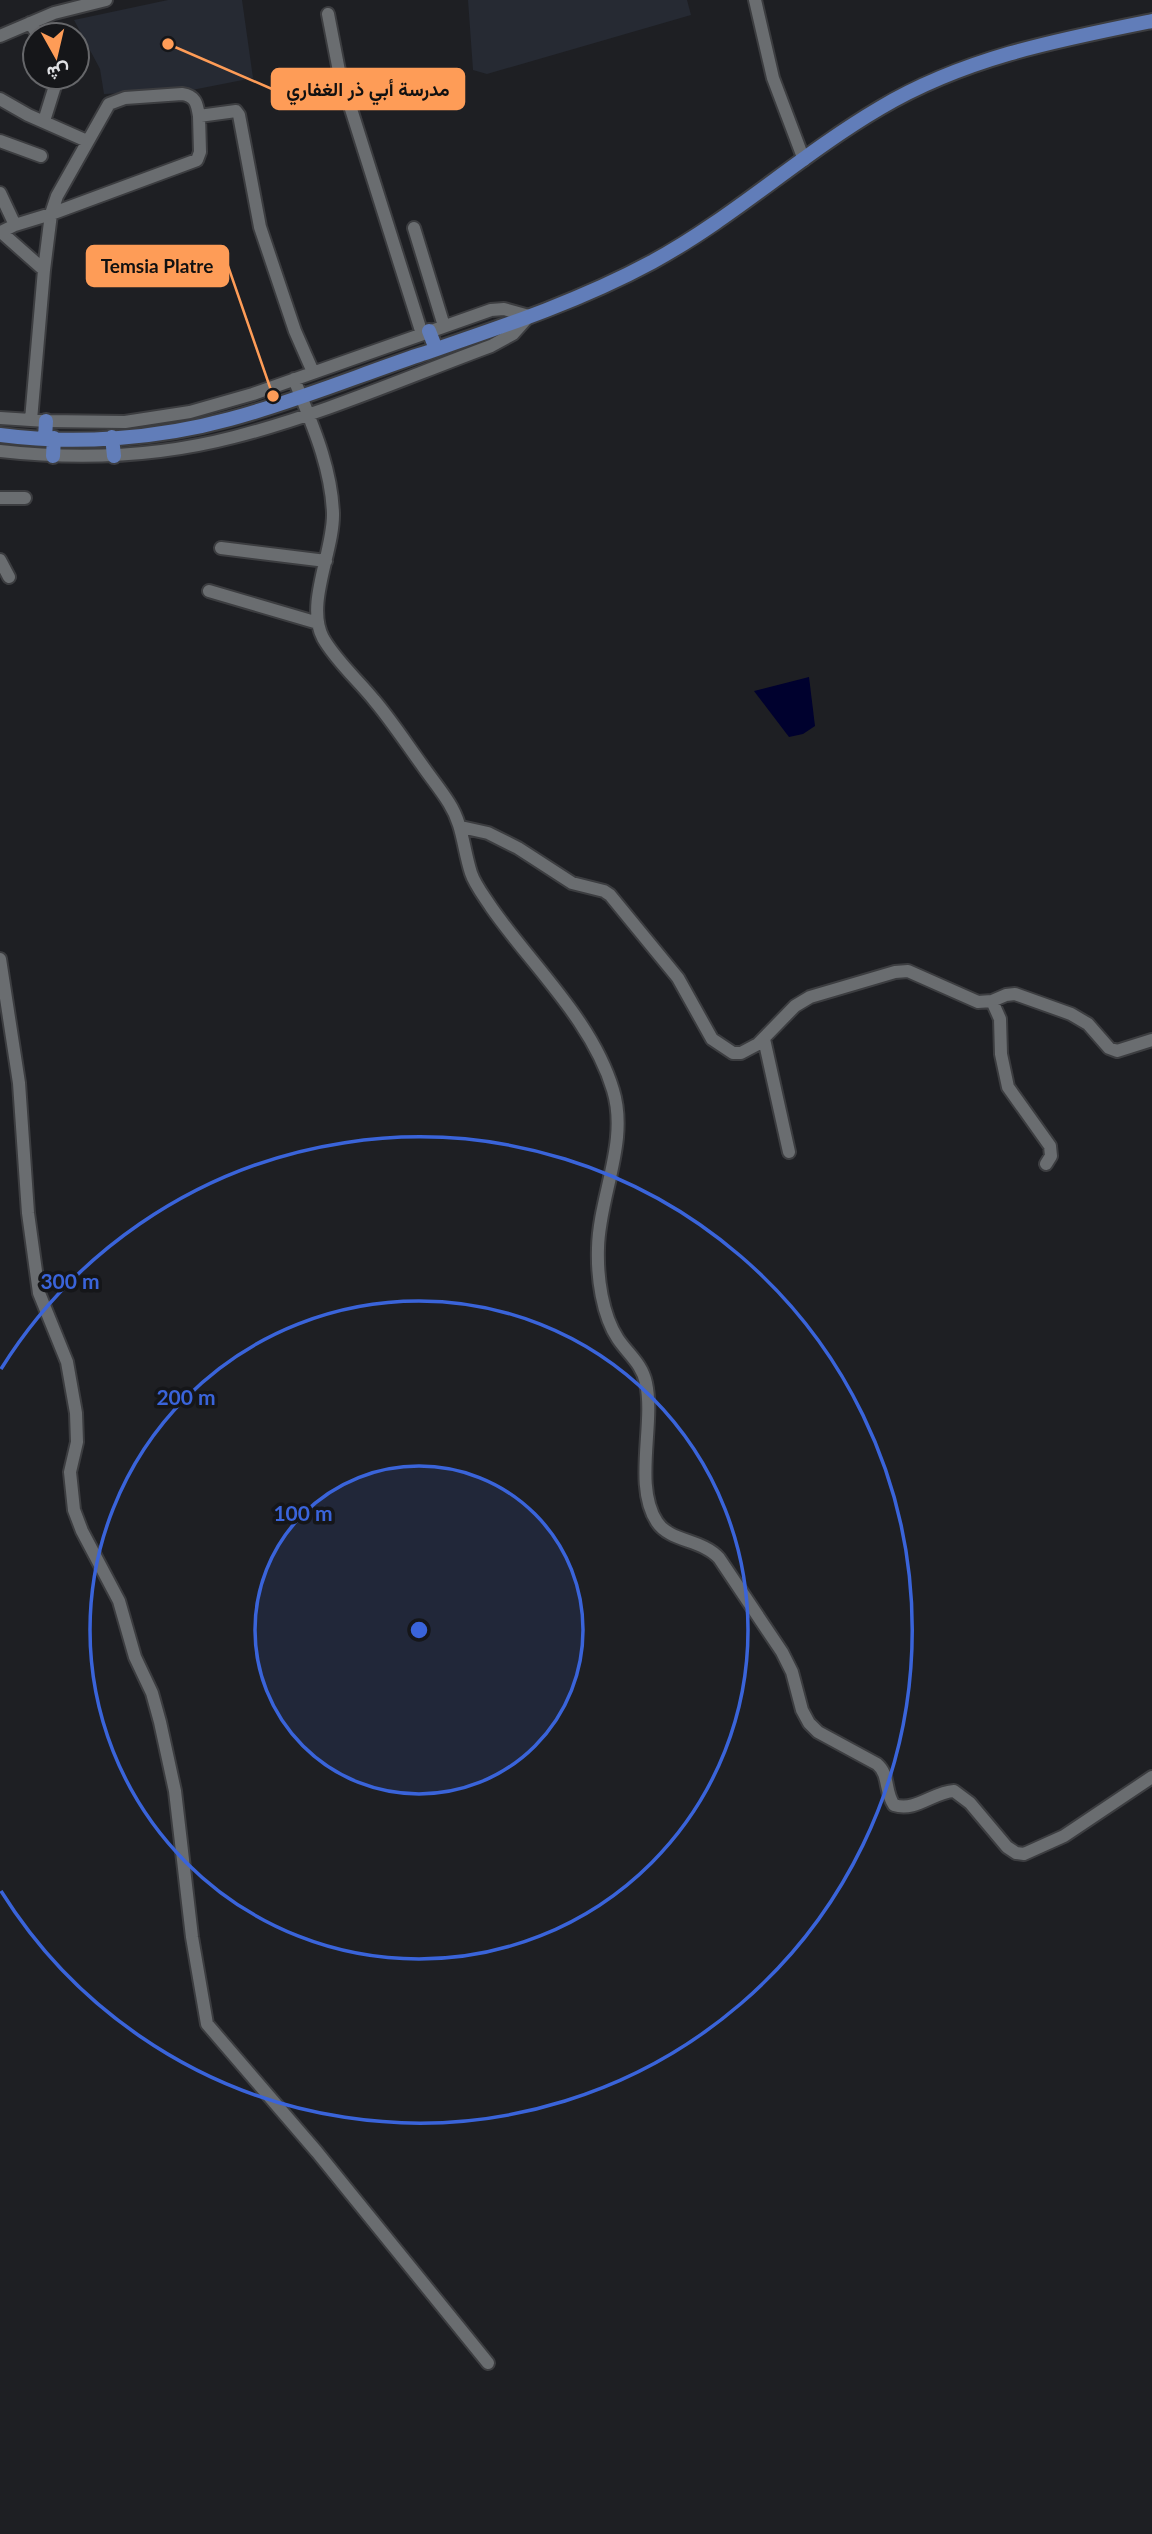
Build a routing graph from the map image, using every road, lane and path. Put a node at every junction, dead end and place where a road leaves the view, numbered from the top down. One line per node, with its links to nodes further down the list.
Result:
1 (57, 0): 4 (street)
2 (106, 0): 4 (street)
3 (755, 0): 17 (street)
4 (71, 8): 6 (street)
5 (328, 14): 26 (street)
6 (35, 21)
7 (1152, 21): 17 (main road)
8 (21, 27): 9 (street)
9 (0, 36)
10 (53, 91): 13 (street)
11 (0, 99): 13 (street)
12 (199, 116): 15 (street); 19 (street); 28 (street)
13 (44, 121): 15 (street)
14 (0, 141): 16 (street)
15 (87, 141): 19 (street)
16 (41, 156)
17 (804, 160): 24 (main road)
18 (0, 193): 20 (street)
19 (51, 214): 20 (street); 23 (street)
20 (15, 225): 22 (street)
21 (414, 228): 25 (street)
22 (1, 232): 23 (street)
23 (44, 270): 33 (street)
24 (529, 316): 25 (street); 27 (main road); 31 (street)
25 (444, 326): 26 (street)
26 (426, 332): 27 (main road); 28 (street)
27 (436, 349): 30 (main road)
28 (313, 372): 29 (street)
29 (294, 379): 30 (street); 34 (street)
30 (301, 396): 31 (street); 36 (main road)
31 (308, 414): 40 (street); 45 (street)
32 (0, 418): 33 (street)
33 (31, 420): 34 (street)
34 (46, 421): 37 (main road)
35 (0, 435): 37 (main road)
36 (112, 438): 37 (main road); 40 (main road)
37 (50, 439): 39 (main road)
38 (0, 451): 39 (street)
39 (53, 456): 40 (street)
40 (114, 456)
41 (0, 498): 42 (street)
42 (25, 498)
43 (221, 548): 45 (street)
44 (0, 560): 46 (street)
45 (326, 561): 48 (street)
46 (9, 577)
47 (209, 591): 48 (street)
48 (318, 623): 49 (street)
49 (461, 827): 52 (street); 56 (street)
50 (0, 959): 57 (street)
51 (992, 1001): 52 (street); 53 (street); 55 (street)
52 (764, 1039): 54 (street)
53 (1152, 1040)
54 (789, 1152)
55 (1046, 1164)
56 (1152, 1777)
57 (488, 2363)

